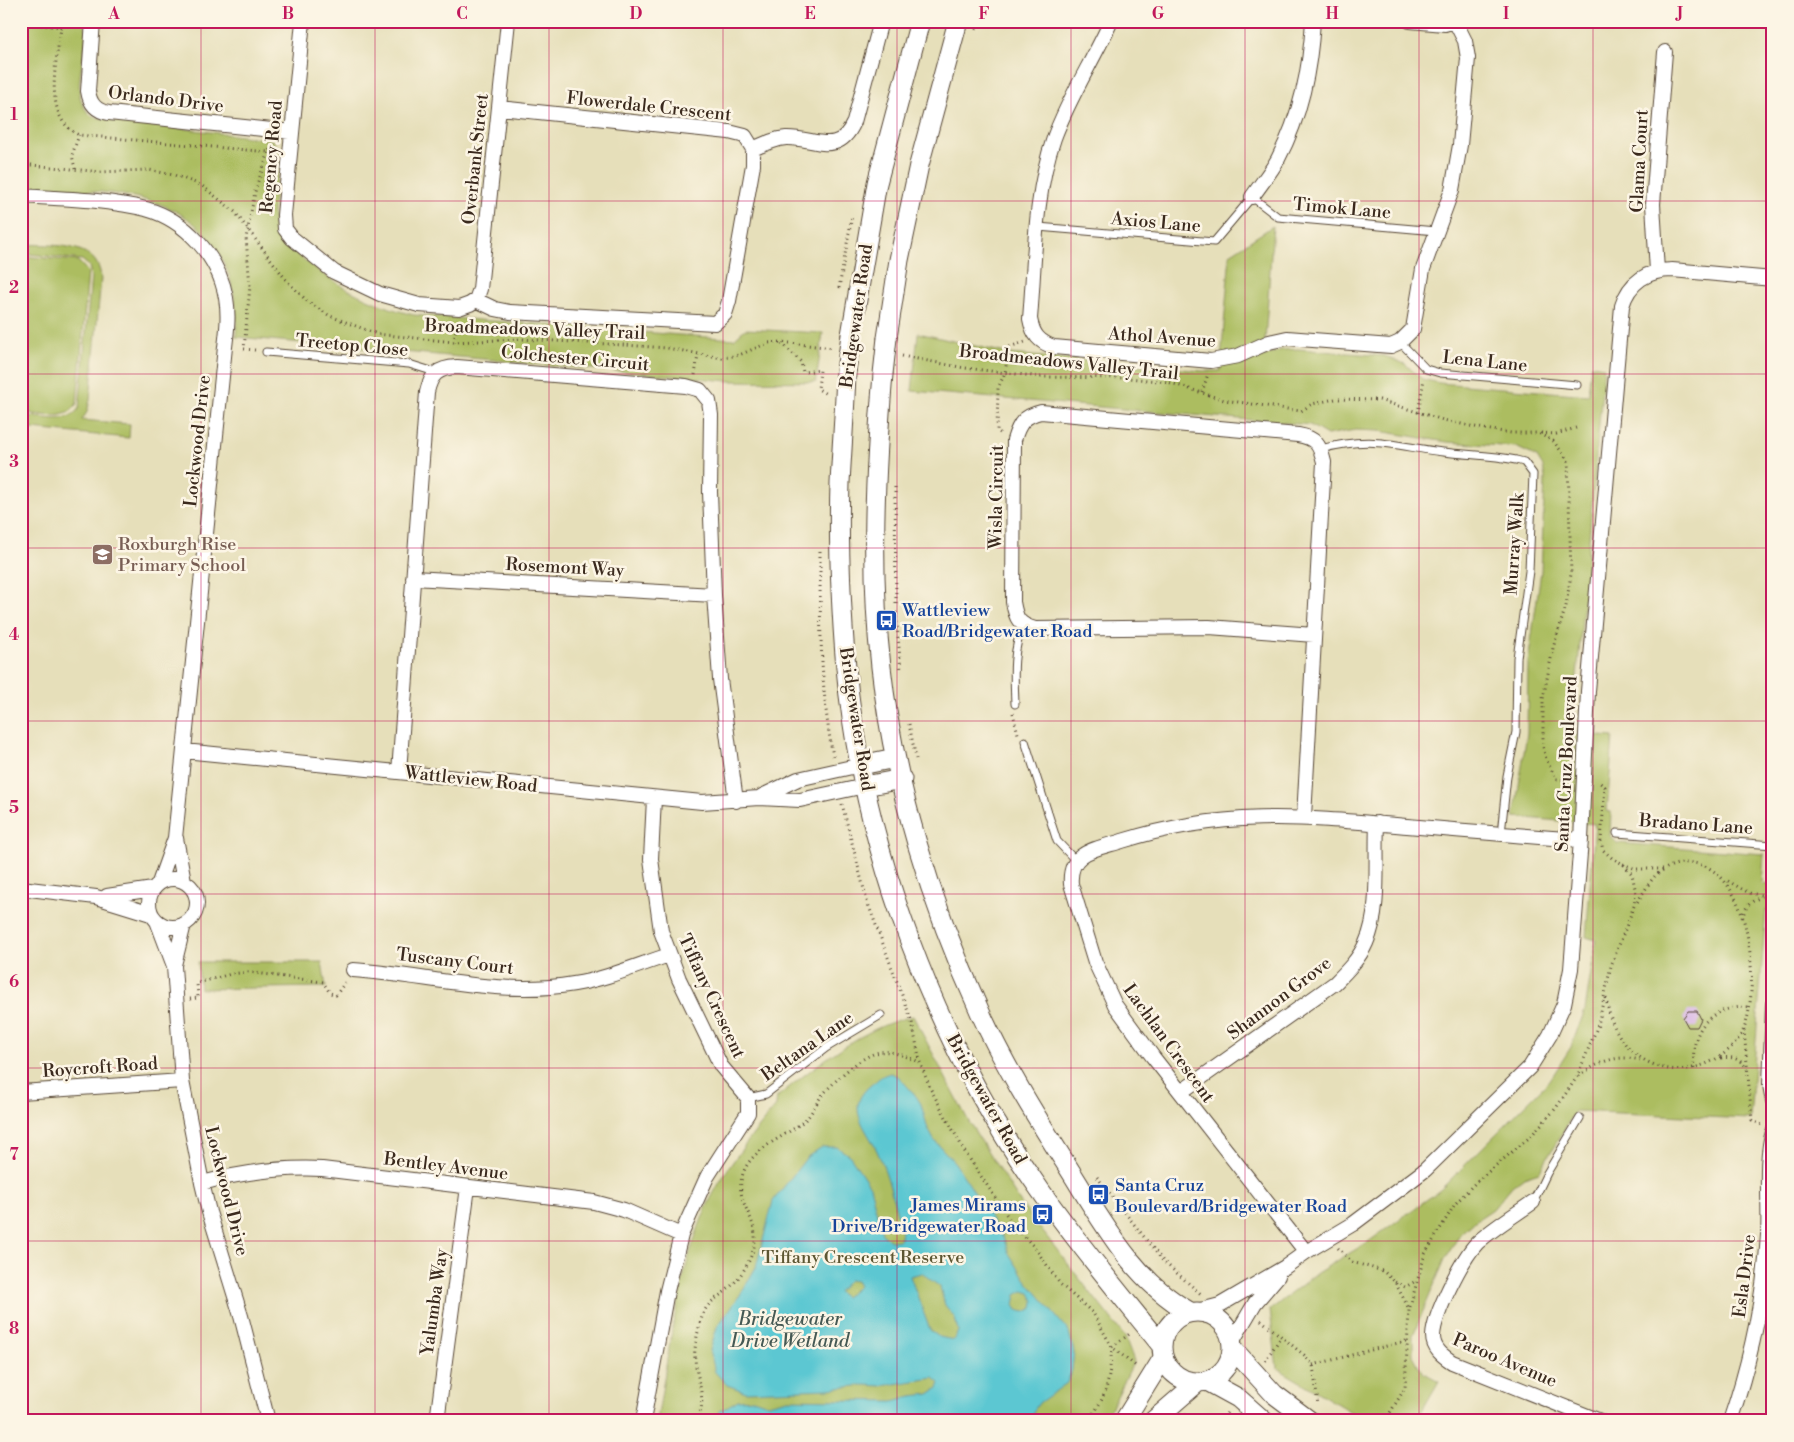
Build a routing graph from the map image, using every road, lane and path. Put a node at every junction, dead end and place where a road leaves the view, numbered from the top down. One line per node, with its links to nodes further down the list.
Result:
1 (68, 21): 13 (path)
2 (93, 21): 17 (street, Orlando Drive)
3 (303, 21): 17 (street, Regency Road)
4 (508, 21): 16 (street, Overbank Street)
5 (881, 21): 19 (street)
6 (920, 21): 35 (street, Bridgewater Road)
7 (958, 21): 60 (street, Bridgewater Road, bridge)
8 (978, 21): 14 (path)
9 (1111, 21): 25 (street)
10 (1313, 21): 24 (street)
11 (1410, 21): 12 (street)
12 (1454, 21): 27 (street)
13 (21, 23)
14 (974, 36)
15 (1665, 52): 28 (street, Glama Court)
16 (499, 108): 19 (street, Flowerdale Crescent); 30 (street, Overbank Street)
17 (292, 132): 31 (street, Regency Road)
18 (79, 135): 22 (path)
19 (753, 149): 30 (street)
20 (269, 152): 26 (path)
21 (21, 164): 22 (path, Broadmeadows Valley Trail)
22 (75, 169): 26 (path, Broadmeadows Valley Trail)
23 (21, 196): 59 (street, Lockwood Drive)
24 (1252, 197): 25 (lane, Axios Lane); 27 (lane, Timok Lane)
25 (1038, 227): 32 (street)
26 (247, 228): 33 (path, Broadmeadows Valley Trail); 37 (path)
27 (1436, 231): 36 (street)
28 (1657, 271): 29 (street); 65 (street, Santa Cruz Boulevard)
29 (1773, 279)
30 (476, 300): 31 (street)
31 (459, 308): 33 (path)
32 (1037, 339): 36 (street, Athol Avenue); 42 (path)
33 (454, 342): 34 (path, Broadmeadows Valley Trail)
34 (781, 342): 35 (path, Broadmeadows Valley Trail); 44 (path)
35 (847, 342): 61 (street, Bridgewater Road, bridge)
36 (1400, 342): 40 (lane, Lena Lane)
37 (244, 349)
38 (266, 352): 41 (lane, Treetop Close)
39 (900, 356): 42 (path, Broadmeadows Valley Trail)
40 (1426, 369): 43 (lane, Lena Lane); 45 (path)
41 (435, 372): 51 (street); 52 (street, Colchester Circuit)
42 (1005, 373): 45 (path, Broadmeadows Valley Trail); 48 (path)
43 (1577, 385)
44 (828, 396)
45 (1418, 413): 47 (path, Broadmeadows Valley Trail)
46 (1576, 428): 47 (path, Broadmeadows Valley Trail)
47 (1538, 432): 65 (path)
48 (1014, 440): 49 (street, Wisla Circuit); 53 (street, Wisla Circuit)
49 (1321, 449): 54 (street); 73 (lane, Murray Walk)
50 (896, 479): 55 (path)
51 (413, 578): 52 (street, Rosemont Way); 63 (street)
52 (714, 595): 69 (street, Colchester Circuit)
53 (1023, 625): 54 (street); 56 (lane)
54 (1314, 635): 70 (street)
55 (902, 678)
56 (1016, 704): 58 (path)
57 (909, 722): 62 (path)
58 (1025, 741): 77 (lane)
59 (184, 752): 63 (street, Wattleview Road); 74 (street, Lockwood Drive)
60 (895, 758): 61 (street, Wattleview Road); 64 (street, Bridgewater Road)
61 (861, 765): 66 (street, Bridgewater Road); 68 (street, Wattleview Road)
62 (917, 766)
63 (399, 772): 67 (street, Wattleview Road)
64 (902, 779): 66 (street, Wattleview Road); 122 (street, Bridgewater Road)
65 (1582, 780): 75 (street, Santa Cruz Boulevard); 78 (path)
66 (866, 786): 68 (street, Wattleview Road); 127 (street, Bridgewater Road)
67 (654, 798): 69 (street, Wattleview Road); 91 (street, Tiffany Crescent)
68 (759, 798): 69 (street, Wattleview Road)
69 (736, 801)
70 (1304, 817): 71 (street); 77 (street)
71 (1377, 823): 73 (street); 107 (street, Shannon Grove)
72 (1617, 833): 76 (lane, Bradano Lane)
73 (1501, 834): 75 (street)
74 (176, 838): 81 (street, Lockwood Drive); 82 (street, Lockwood Drive)
75 (1581, 840): 117 (street, Santa Cruz Boulevard)
76 (1773, 844)
77 (1076, 861): 107 (street, Lachlan Crescent)
78 (1623, 864): 79 (path); 87 (path)
79 (1665, 868): 80 (path); 87 (path)
80 (1725, 879): 85 (path); 89 (path)
81 (184, 881): 82 (street); 90 (street)
82 (156, 886): 84 (street); 88 (street)
83 (21, 888): 84 (street)
84 (96, 896): 88 (street)
85 (1763, 896): 86 (path); 89 (path)
86 (1773, 897)
87 (1634, 906): 94 (path)
88 (154, 918): 90 (street); 92 (street, Lockwood Drive)
89 (1742, 919): 97 (path)
90 (184, 924): 92 (street, Lockwood Drive)
91 (669, 955): 93 (street, Tuscany Court); 108 (street, Tiffany Crescent)
92 (174, 966): 95 (street, Lockwood Drive)
93 (353, 970): 95 (path)
94 (1605, 995): 101 (path); 104 (path)
95 (176, 1000): 105 (street, Lockwood Drive)
96 (1773, 1004): 109 (street)
97 (1749, 1007): 99 (path); 102 (path)
98 (881, 1015): 108 (lane, Beltana Lane)
99 (1744, 1027): 100 (path); 103 (path)
100 (1719, 1058): 102 (path); 103 (path)
101 (1643, 1060): 102 (path); 104 (path)
102 (1694, 1069)
103 (1749, 1071): 111 (path)
104 (1577, 1077): 120 (path)
105 (182, 1081): 106 (street, Roycroft Road); 113 (street, Lockwood Drive)
106 (21, 1092)
107 (1181, 1092): 118 (street, Lachlan Crescent)
108 (748, 1098): 116 (street)
109 (1773, 1101)
110 (1580, 1118): 115 (lane, Paroo Avenue)
111 (1769, 1129): 141 (street, Esla Drive)
112 (1092, 1171): 122 (path)
113 (202, 1183): 114 (street, Bentley Avenue); 132 (street, Lockwood Drive)
114 (468, 1187): 116 (street, Bentley Avenue); 133 (street, Yalumba Way)
115 (1533, 1202): 140 (street, Paroo Avenue)
116 (681, 1235): 134 (street)
117 (1331, 1236): 118 (street, Santa Cruz Boulevard); 121 (path)
118 (1306, 1252): 119 (street, Santa Cruz Boulevard)
119 (1285, 1267): 122 (street, Santa Cruz Boulevard); 124 (street, Santa Cruz Boulevard)
120 (1416, 1281): 121 (path); 123 (path)
121 (1395, 1282): 123 (path)
122 (1198, 1307): 126 (street); 127 (street)
123 (1409, 1310): 125 (path)
124 (1250, 1312): 126 (street, Santa Cruz Boulevard); 128 (path)
125 (1406, 1341): 128 (path); 139 (path)
126 (1233, 1346): 129 (street); 130 (street)
127 (1162, 1352): 129 (street); 137 (street)
128 (1312, 1366): 130 (path)
129 (1203, 1381): 131 (street); 138 (street)
130 (1316, 1416)
131 (1257, 1418)
132 (268, 1421)
133 (437, 1421)
134 (643, 1421)
135 (696, 1421): 136 (path)
136 (1087, 1421)
137 (1124, 1421)
138 (1153, 1421)
139 (1385, 1421)
140 (1600, 1421)
141 (1730, 1421)

